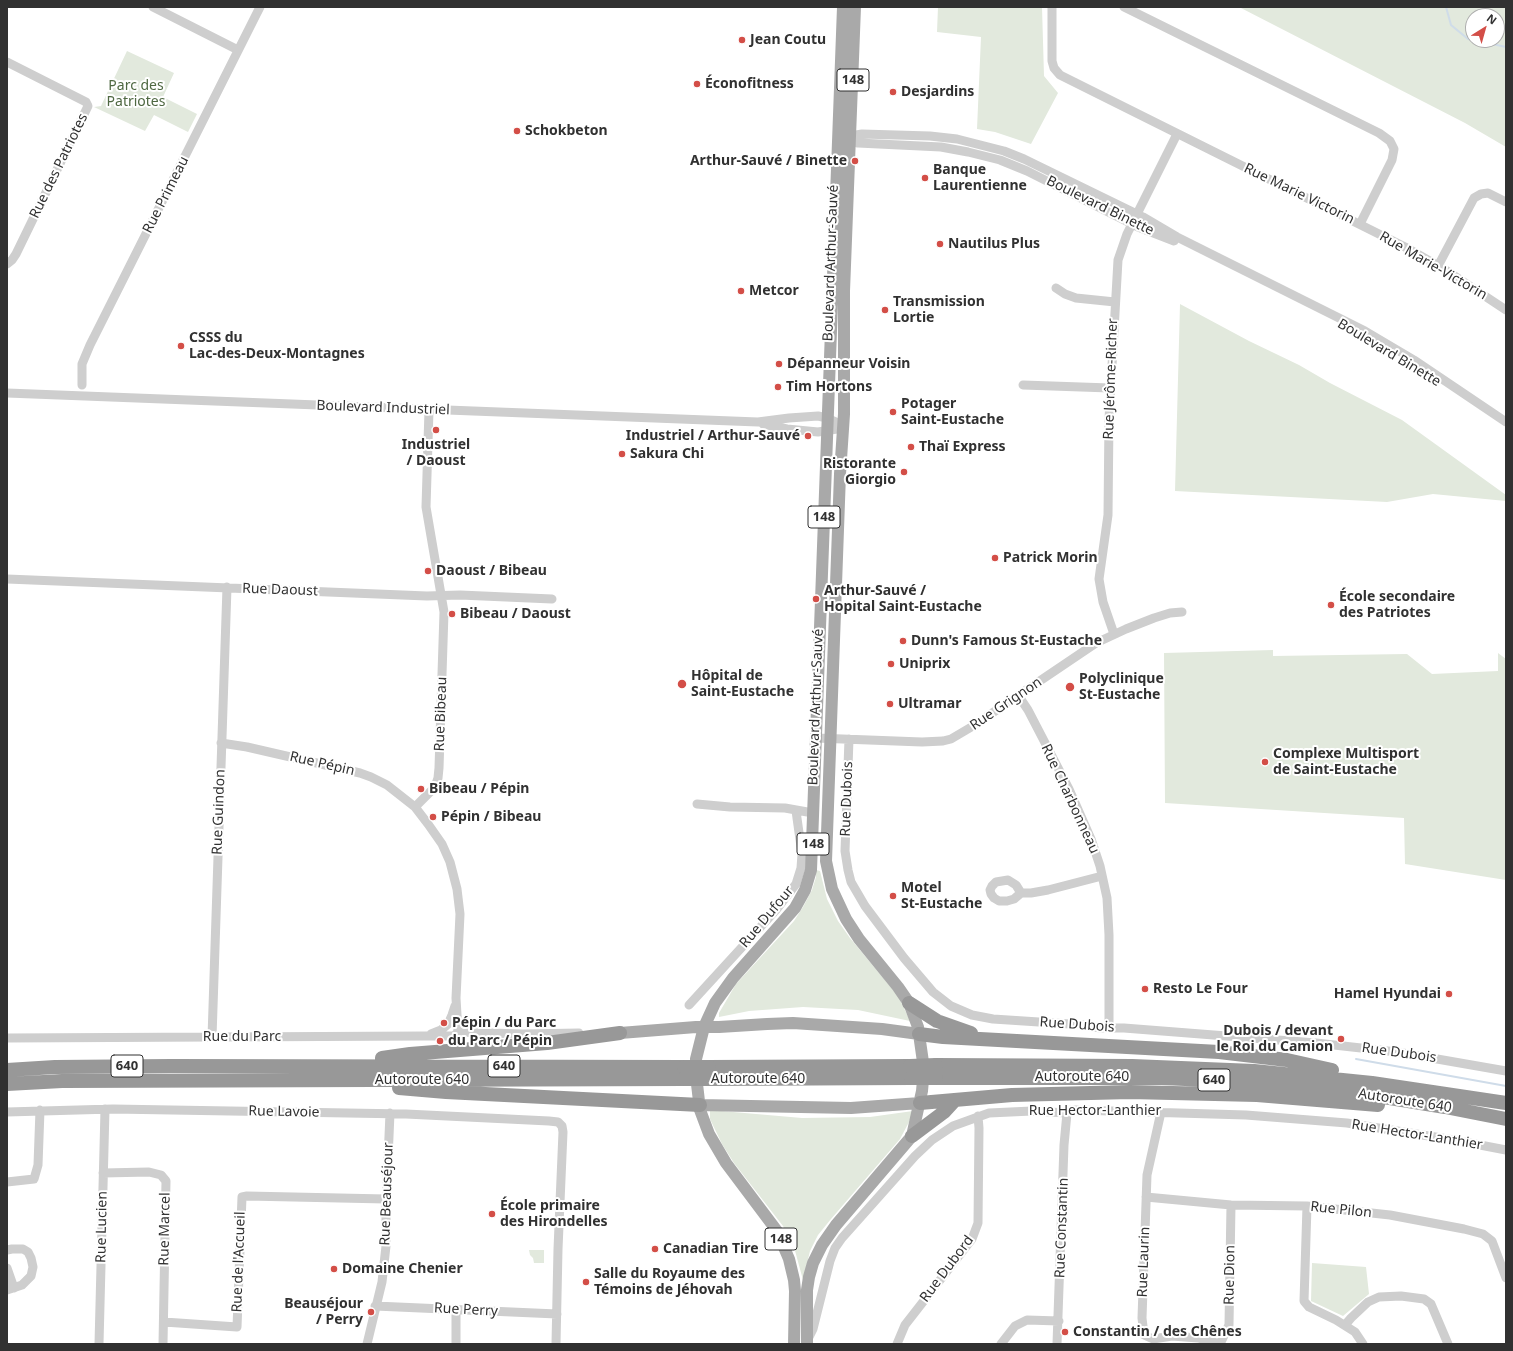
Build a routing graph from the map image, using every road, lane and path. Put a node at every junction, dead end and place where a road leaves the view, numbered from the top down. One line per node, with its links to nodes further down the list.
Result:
1 (153, 7): 7 (street)
2 (260, 7): 7 (street, Rue Primeau)
3 (843, 7): 10 (main road, Boulevard Arthur-Sauvé / 148)
4 (855, 7): 11 (main road, Boulevard Arthur-Sauvé / 148)
5 (1052, 7): 9 (street, Rue Marie Victorin)
6 (1124, 7): 15 (street, Rue Marie Victorin)
7 (238, 50): 21 (street, Rue Primeau)
8 (7, 62): 16 (street, Rue des Patriotes)
9 (1177, 134): 13 (street, Rue Jérôme-Richer); 15 (street, Rue Marie Victorin)
10 (838, 138): 11 (street, Boulevard Binette); 26 (main road, Boulevard Arthur-Sauvé / 148)
11 (854, 138): 13 (street, Boulevard Binette); 14 (street, Boulevard Binette); 29 (main road, Boulevard Arthur-Sauvé / 148)
12 (1506, 202): 17 (street)
13 (1137, 214): 14 (street, Rue Jérôme-Richer); 28 (street, Boulevard Binette)
14 (1132, 223): 19 (street, Rue Jérôme-Richer); 30 (street, Boulevard Binette)
15 (1360, 224): 17 (street, Rue Marie-Victorin)
16 (7, 264)
17 (1438, 266): 20 (street, Rue Marie-Victorin)
18 (1056, 288): 19 (street)
19 (1115, 302): 23 (street, Rue Jérôme-Richer)
20 (1506, 310)
21 (82, 385)
22 (1023, 386): 23 (street)
23 (1110, 388): 37 (street, Rue Jérôme-Richer)
24 (7, 393): 25 (street, Boulevard Industriel)
25 (428, 410): 27 (street, Boulevard Industriel); 34 (street, Rue Bibeau)
26 (827, 418): 27 (street, Boulevard Industriel); 29 (street, Boulevard Industriel); 31 (main road, Boulevard Arthur-Sauvé / 148)
27 (758, 422): 31 (street, Boulevard Industriel)
28 (1506, 422)
29 (843, 427): 31 (street, Boulevard Industriel); 40 (main road, Boulevard Arthur-Sauvé / 148)
30 (1506, 428)
31 (827, 431): 39 (main road, Boulevard Arthur-Sauvé / 148)
32 (7, 579): 33 (street, Rue Daoust)
33 (227, 588): 34 (street, Rue Daoust); 42 (street, Rue Guindon)
34 (441, 596): 35 (street, Rue Daoust); 44 (street, Rue Bibeau)
35 (552, 599)
36 (1182, 612): 37 (street, Rue Grignon)
37 (1114, 634): 38 (street, Rue Grignon)
38 (1018, 695): 41 (street, Rue Grignon); 47 (street, Rue Charbonneau)
39 (816, 738): 40 (street, Rue Grignon); 46 (main road, Boulevard Arthur-Sauvé / 148)
40 (830, 739): 41 (street, Rue Grignon); 50 (main road, Boulevard Arthur-Sauvé / 148)
41 (849, 739): 53 (street, Rue Dubois)
42 (221, 743): 44 (street, Rue Pépin); 58 (street, Rue Guindon)
43 (697, 804): 45 (street)
44 (414, 807): 49 (street)
45 (796, 811): 46 (street); 51 (street, Rue Dufour)
46 (813, 813): 52 (main road, Boulevard Arthur-Sauvé / 148)
47 (1102, 876): 48 (street); 53 (street, Rue Charbonneau)
48 (1021, 893)
49 (456, 998): 54 (street); 57 (street)
50 (908, 1003): 56 (main road, Boulevard Arthur-Sauvé / 148); 60 (highway)
51 (689, 1005)
52 (704, 1027): 55 (main road); 56 (main road); 72 (main road, Boulevard Arthur-Sauvé / 148)
53 (1109, 1028): 63 (street, Rue Dubois)
54 (458, 1032): 55 (street, Rue du Parc); 57 (street, Rue du Parc)
55 (620, 1033): 61 (highway)
56 (919, 1034): 60 (highway); 70 (main road, Boulevard Arthur-Sauvé / 148)
57 (426, 1036): 58 (street, Rue du Parc)
58 (212, 1037): 59 (street, Rue du Parc)
59 (7, 1038)
60 (988, 1038): 68 (highway)
61 (324, 1065): 62 (highway, Autoroute 640 / 640); 65 (highway, Autoroute 640 / 640)
62 (7, 1070)
63 (1506, 1071)
64 (936, 1072): 65 (highway, Autoroute 640 / 640, bridge); 68 (highway, Autoroute 640 / 640); 80 (highway, Autoroute 640 / 640)
65 (684, 1073): 66 (highway, Autoroute 640 / 640)
66 (325, 1080): 67 (highway, Autoroute 640 / 640); 72 (highway)
67 (7, 1084)
68 (1409, 1088): 71 (highway, Autoroute 640 / 640)
69 (955, 1100): 70 (highway); 80 (highway); 82 (highway)
70 (920, 1103): 72 (main road); 82 (main road, Boulevard Arthur-Sauvé / 148)
71 (1506, 1103)
72 (700, 1105): 106 (main road, Boulevard Arthur-Sauvé / 148)
73 (105, 1109): 74 (street, Rue Lavoie); 77 (street, Rue Lavoie); 84 (street, Rue Lucien)
74 (40, 1110): 75 (street, Rue Lavoie); 85 (street)
75 (7, 1112)
76 (1161, 1112): 78 (street, Rue Hector-Lanthier); 83 (street, Rue Hector-Lanthier); 86 (street, Rue Laurin)
77 (390, 1113): 87 (street, Rue Beauséjour); 96 (street, Rue Lavoie)
78 (1067, 1113): 79 (street, Rue Hector-Lanthier); 97 (street, Rue Constantin)
79 (978, 1116): 100 (street, Rue Hector-Lanthier); 107 (street, Rue Dubord)
80 (1490, 1116): 81 (highway, Autoroute 640 / 640)
81 (1506, 1119)
82 (912, 1136): 100 (main road, Boulevard Arthur-Sauvé / 148)
83 (1506, 1150)
84 (103, 1173): 98 (street, Rue Marcel); 101 (street, Rue Lucien)
85 (7, 1182)
86 (1146, 1198): 88 (street, Rue Pilon); 110 (street, Rue Laurin)
87 (386, 1199): 94 (street, Rue Beauséjour); 98 (street, Rue de l'Accueil)
88 (1231, 1205): 89 (street, Rue Pilon); 110 (street, Rue Dion)
89 (1307, 1206): 92 (street, Rue Pilon); 99 (street)
90 (7, 1250): 93 (street)
91 (7, 1268): 93 (street)
92 (1506, 1278)
93 (10, 1289)
94 (375, 1306): 95 (street, Rue Perry); 103 (street, Rue Beauséjour)
95 (456, 1309): 96 (street, Rue Perry); 104 (street)
96 (557, 1314): 105 (street)
97 (1059, 1321): 108 (street); 109 (street, Rue Constantin)
98 (164, 1322): 102 (street, Rue Marcel)
99 (1345, 1325): 111 (street); 112 (street)
100 (807, 1343)
101 (99, 1344)
102 (163, 1344)
103 (367, 1344)
104 (456, 1344)
105 (556, 1344)
106 (794, 1344)
107 (897, 1344)
108 (1001, 1344)
109 (1057, 1344)
110 (1220, 1344)
111 (1363, 1344)
112 (1448, 1344)

